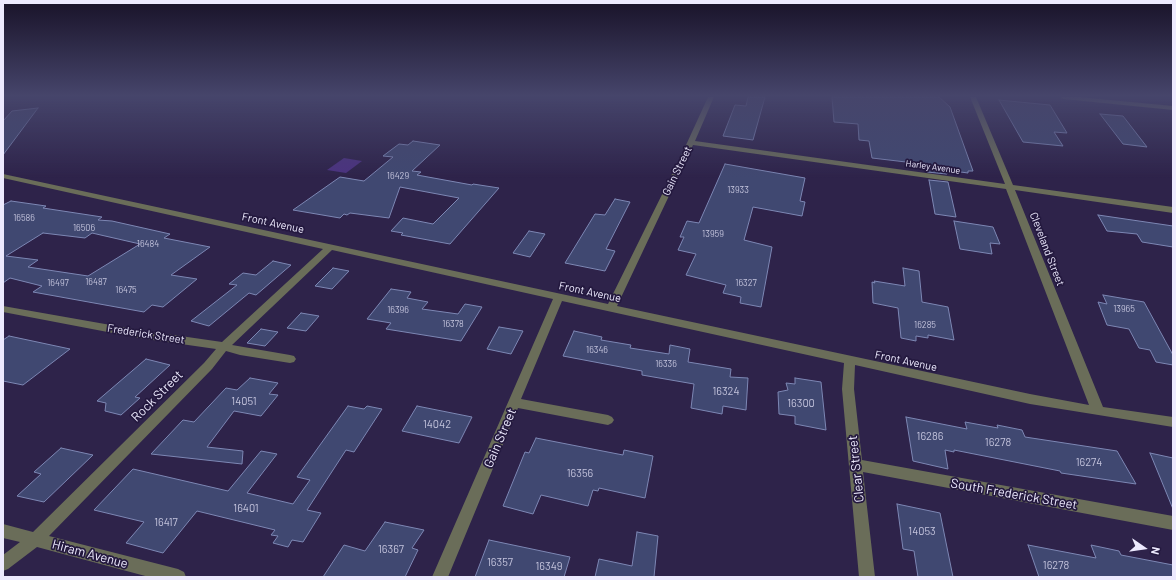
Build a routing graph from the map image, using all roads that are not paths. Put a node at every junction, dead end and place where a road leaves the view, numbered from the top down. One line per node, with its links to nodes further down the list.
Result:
1 (699, 124): 3 (street, Gain Street)
2 (984, 124): 5 (street, Cleveland Street)
3 (691, 143): 5 (street, Harley Avenue); 10 (street, Gain Street)
4 (3, 176): 7 (street, Front Avenue)
5 (1010, 188): 6 (street, Harley Avenue); 15 (street, Cleveland Street)
6 (1173, 210)
7 (330, 247): 8 (street, Front Avenue); 11 (street, Rock Street)
8 (558, 298): 10 (street, Front Avenue); 14 (street, Gain Street)
9 (3, 309): 11 (street, Frederick Street)
10 (610, 309): 13 (street, Front Avenue)
11 (224, 346): 12 (street, Frederick Street); 21 (street, Rock Street)
12 (290, 359)
13 (850, 361): 15 (street, Front Avenue); 18 (street, Clear Street)
14 (515, 403): 16 (street); 24 (street, Gain Street)
15 (1098, 411): 17 (street, Front Avenue)
16 (608, 420)
17 (1173, 422)
18 (856, 465): 19 (street, South Frederick Street); 25 (street, Clear Street)
19 (1173, 523)
20 (3, 531): 21 (street, Hiram Avenue)
21 (36, 539): 22 (street, Rock Street); 23 (street, Hiram Avenue)
22 (3, 564)
23 (178, 577)
24 (440, 577)
25 (867, 577)

